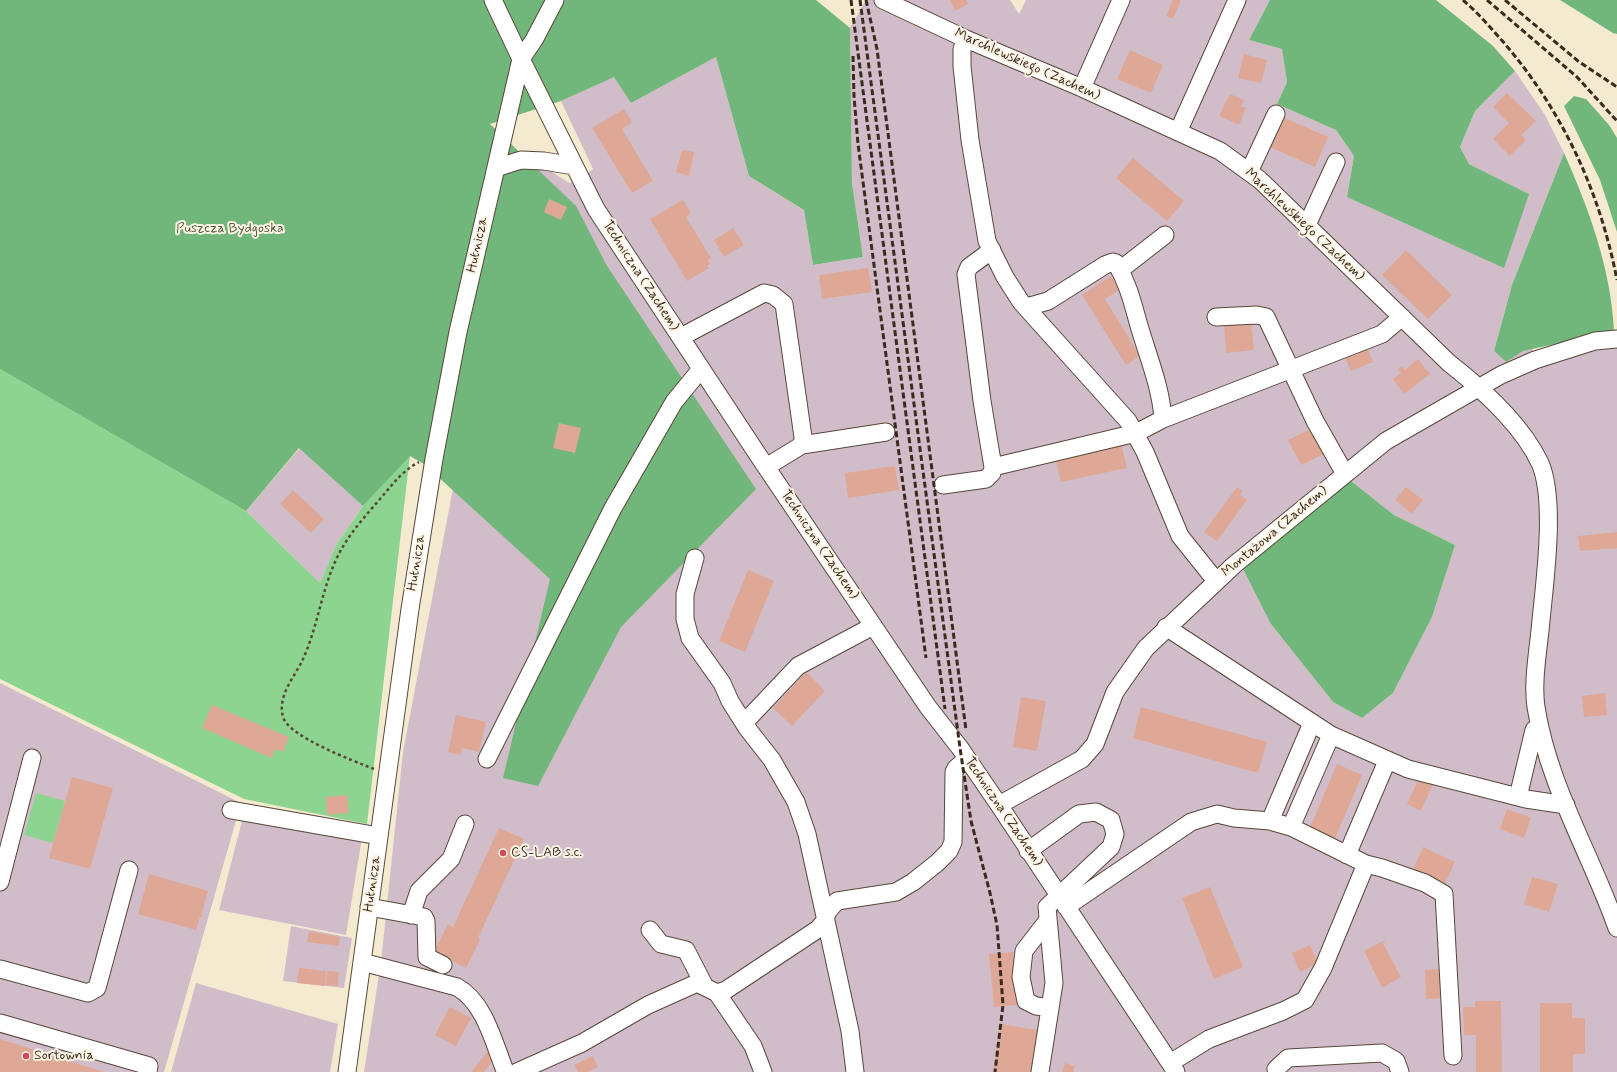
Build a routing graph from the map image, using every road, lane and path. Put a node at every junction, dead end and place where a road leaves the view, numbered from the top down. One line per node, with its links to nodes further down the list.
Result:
1 (494, 0): 7 (street, Techniczna (Zachem))
2 (555, 0): 7 (street)
3 (883, 0): 6 (street, Marchlewskiego (Zachem))
4 (1121, 0): 8 (street)
5 (1237, 0): 10 (street)
6 (966, 39): 8 (street, Marchlewskiego (Zachem)); 17 (street)
7 (521, 59): 12 (street, Techniczna (Zachem)); 13 (street, Hutnicza)
8 (1082, 88): 10 (street, Marchlewskiego (Zachem))
9 (1276, 114): 14 (street)
10 (1178, 132): 14 (street, Marchlewskiego (Zachem))
11 (1336, 162): 15 (street)
12 (574, 166): 13 (street); 22 (street, Techniczna (Zachem))
13 (496, 168): 31 (street, Hutnicza)
14 (1249, 172): 15 (street, Marchlewskiego (Zachem))
15 (1307, 225): 21 (street, Marchlewskiego (Zachem))
16 (1165, 235): 18 (street)
17 (992, 250): 19 (street); 33 (street)
18 (1120, 270): 19 (street); 27 (street)
19 (1027, 307): 29 (street)
20 (1216, 317): 25 (street)
21 (1402, 317): 25 (street); 26 (street, Marchlewskiego (Zachem))
22 (680, 338): 24 (street, Techniczna (Zachem)); 30 (street)
23 (1617, 339): 26 (street, Montażowa (Zachem))
24 (702, 369): 32 (street, Techniczna (Zachem)); 46 (street)
25 (1291, 370): 27 (street); 34 (street)
26 (1480, 388): 34 (street, Montażowa (Zachem)); 42 (street, Marchlewskiego (Zachem))
27 (1163, 419): 29 (street)
28 (886, 432): 30 (street)
29 (1136, 434): 33 (street); 37 (street)
30 (802, 445): 32 (street)
31 (433, 464): 48 (street, Hutnicza); 48 (path)
32 (766, 467): 38 (street, Techniczna (Zachem))
33 (993, 467): 35 (street)
34 (1345, 474): 37 (street, Montażowa (Zachem))
35 (943, 486)
36 (695, 558): 40 (street)
37 (1216, 582): 39 (street, Montażowa (Zachem))
38 (873, 626): 40 (street); 45 (street, Techniczna (Zachem))
39 (1166, 627): 41 (street); 50 (street, Montażowa (Zachem))
40 (744, 723): 65 (street)
41 (1312, 723): 43 (street); 53 (street)
42 (1539, 726): 49 (street); 51 (street, Marchlewskiego (Zachem))
43 (1331, 735): 47 (street); 55 (street)
44 (32, 758): 61 (street)
45 (967, 758): 50 (street, Techniczna (Zachem)); 65 (street)
46 (487, 759)
47 (1388, 760): 49 (street); 58 (street)
48 (388, 776): 56 (street, Hutnicza)
49 (1518, 797): 51 (street)
50 (999, 805): 57 (street, Techniczna (Zachem))
51 (1566, 805): 67 (street, Marchlewskiego (Zachem))
52 (231, 810): 56 (street)
53 (1270, 821): 55 (street); 62 (street)
54 (465, 824): 64 (street)
55 (1291, 827): 58 (street)
56 (379, 836): 63 (street, Hutnicza)
57 (1028, 851): 62 (street, Techniczna (Zachem)); 62 (street)
58 (1347, 855): 59 (street)
59 (1366, 864): 75 (street); 76 (street)
60 (129, 870): 71 (street)
61 (0, 882)
62 (1062, 902): 66 (street); 76 (street, Techniczna (Zachem))
63 (369, 907): 64 (street); 69 (street, Hutnicza)
64 (411, 915): 70 (street)
65 (825, 918): 72 (street); 81 (street)
66 (1048, 920): 73 (street); 73 (street)
67 (1617, 928)
68 (650, 930): 72 (street)
69 (362, 962): 77 (street); 79 (street, Hutnicza)
70 (443, 965)
71 (0, 969)
72 (711, 989): 77 (street); 80 (street)
73 (1051, 1003): 82 (street)
74 (0, 1023): 78 (street)
75 (1453, 1056)
76 (1173, 1067)
77 (511, 1070)
78 (148, 1072)
79 (347, 1072)
80 (763, 1072)
81 (855, 1072)
82 (1040, 1072)
83 (1277, 1072): 84 (street)
84 (1400, 1072)

